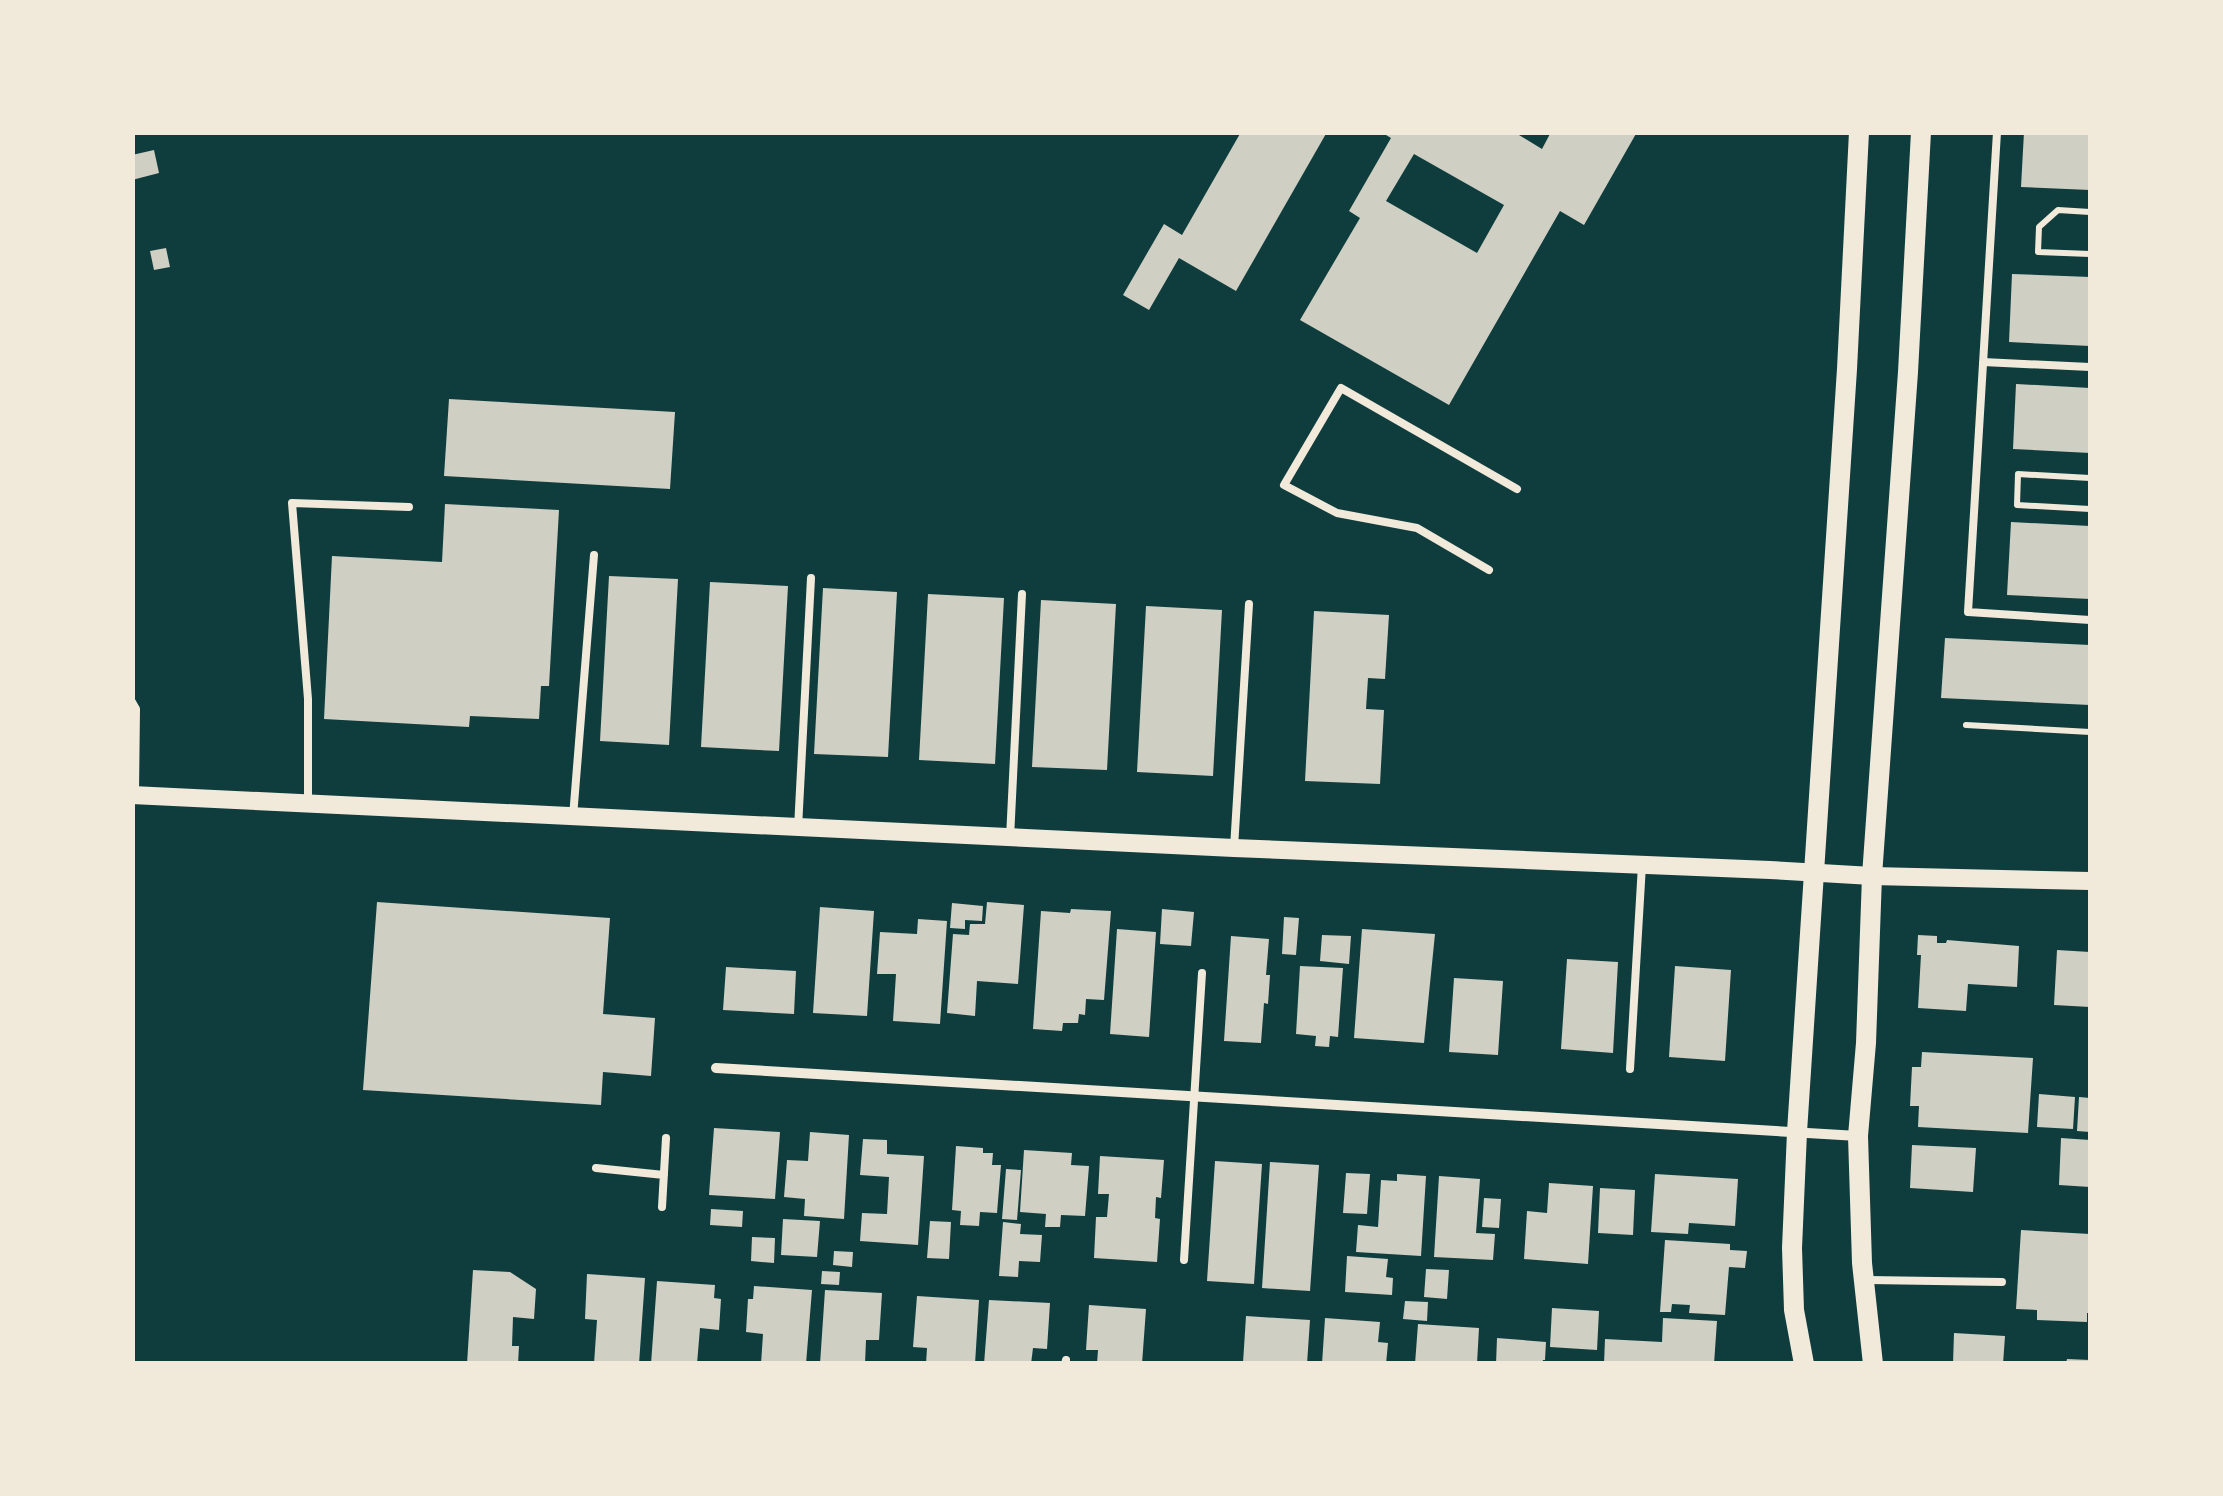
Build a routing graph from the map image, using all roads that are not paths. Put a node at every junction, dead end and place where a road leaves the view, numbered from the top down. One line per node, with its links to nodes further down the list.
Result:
1 (1859, 132): 22 (main road)
2 (1920, 132): 23 (main road)
3 (1997, 132): 4 (lane)
4 (1983, 362): 5 (lane); 13 (lane)
5 (2090, 367)
6 (1517, 488): 9 (lane)
7 (410, 506): 16 (lane)
8 (594, 555): 17 (lane)
9 (1489, 570)
10 (811, 578): 18 (lane)
11 (1022, 594): 19 (lane)
12 (1248, 604): 20 (lane)
13 (2090, 620)
14 (132, 702): 15 (lane)
15 (134, 795): 16 (street)
16 (308, 804): 17 (street)
17 (573, 818): 18 (street)
18 (798, 828): 19 (street)
19 (1010, 838): 20 (street)
20 (1234, 848): 21 (street)
21 (1642, 865): 22 (street); 27 (lane)
22 (1814, 872): 23 (street); 29 (main road)
23 (1872, 876): 24 (street); 30 (main road)
24 (2090, 881)
25 (1202, 973): 28 (lane)
26 (716, 1068): 28 (street)
27 (1630, 1070)
28 (1194, 1097): 29 (street); 35 (lane)
29 (1797, 1132): 30 (street); 38 (main road)
30 (1858, 1136): 36 (main road)
31 (666, 1138): 33 (lane)
32 (596, 1168): 33 (lane)
33 (664, 1175): 34 (lane)
34 (662, 1207)
35 (1184, 1260)
36 (1863, 1280): 37 (lane); 39 (main road)
37 (2002, 1282)
38 (1804, 1364)
39 (1874, 1364)

